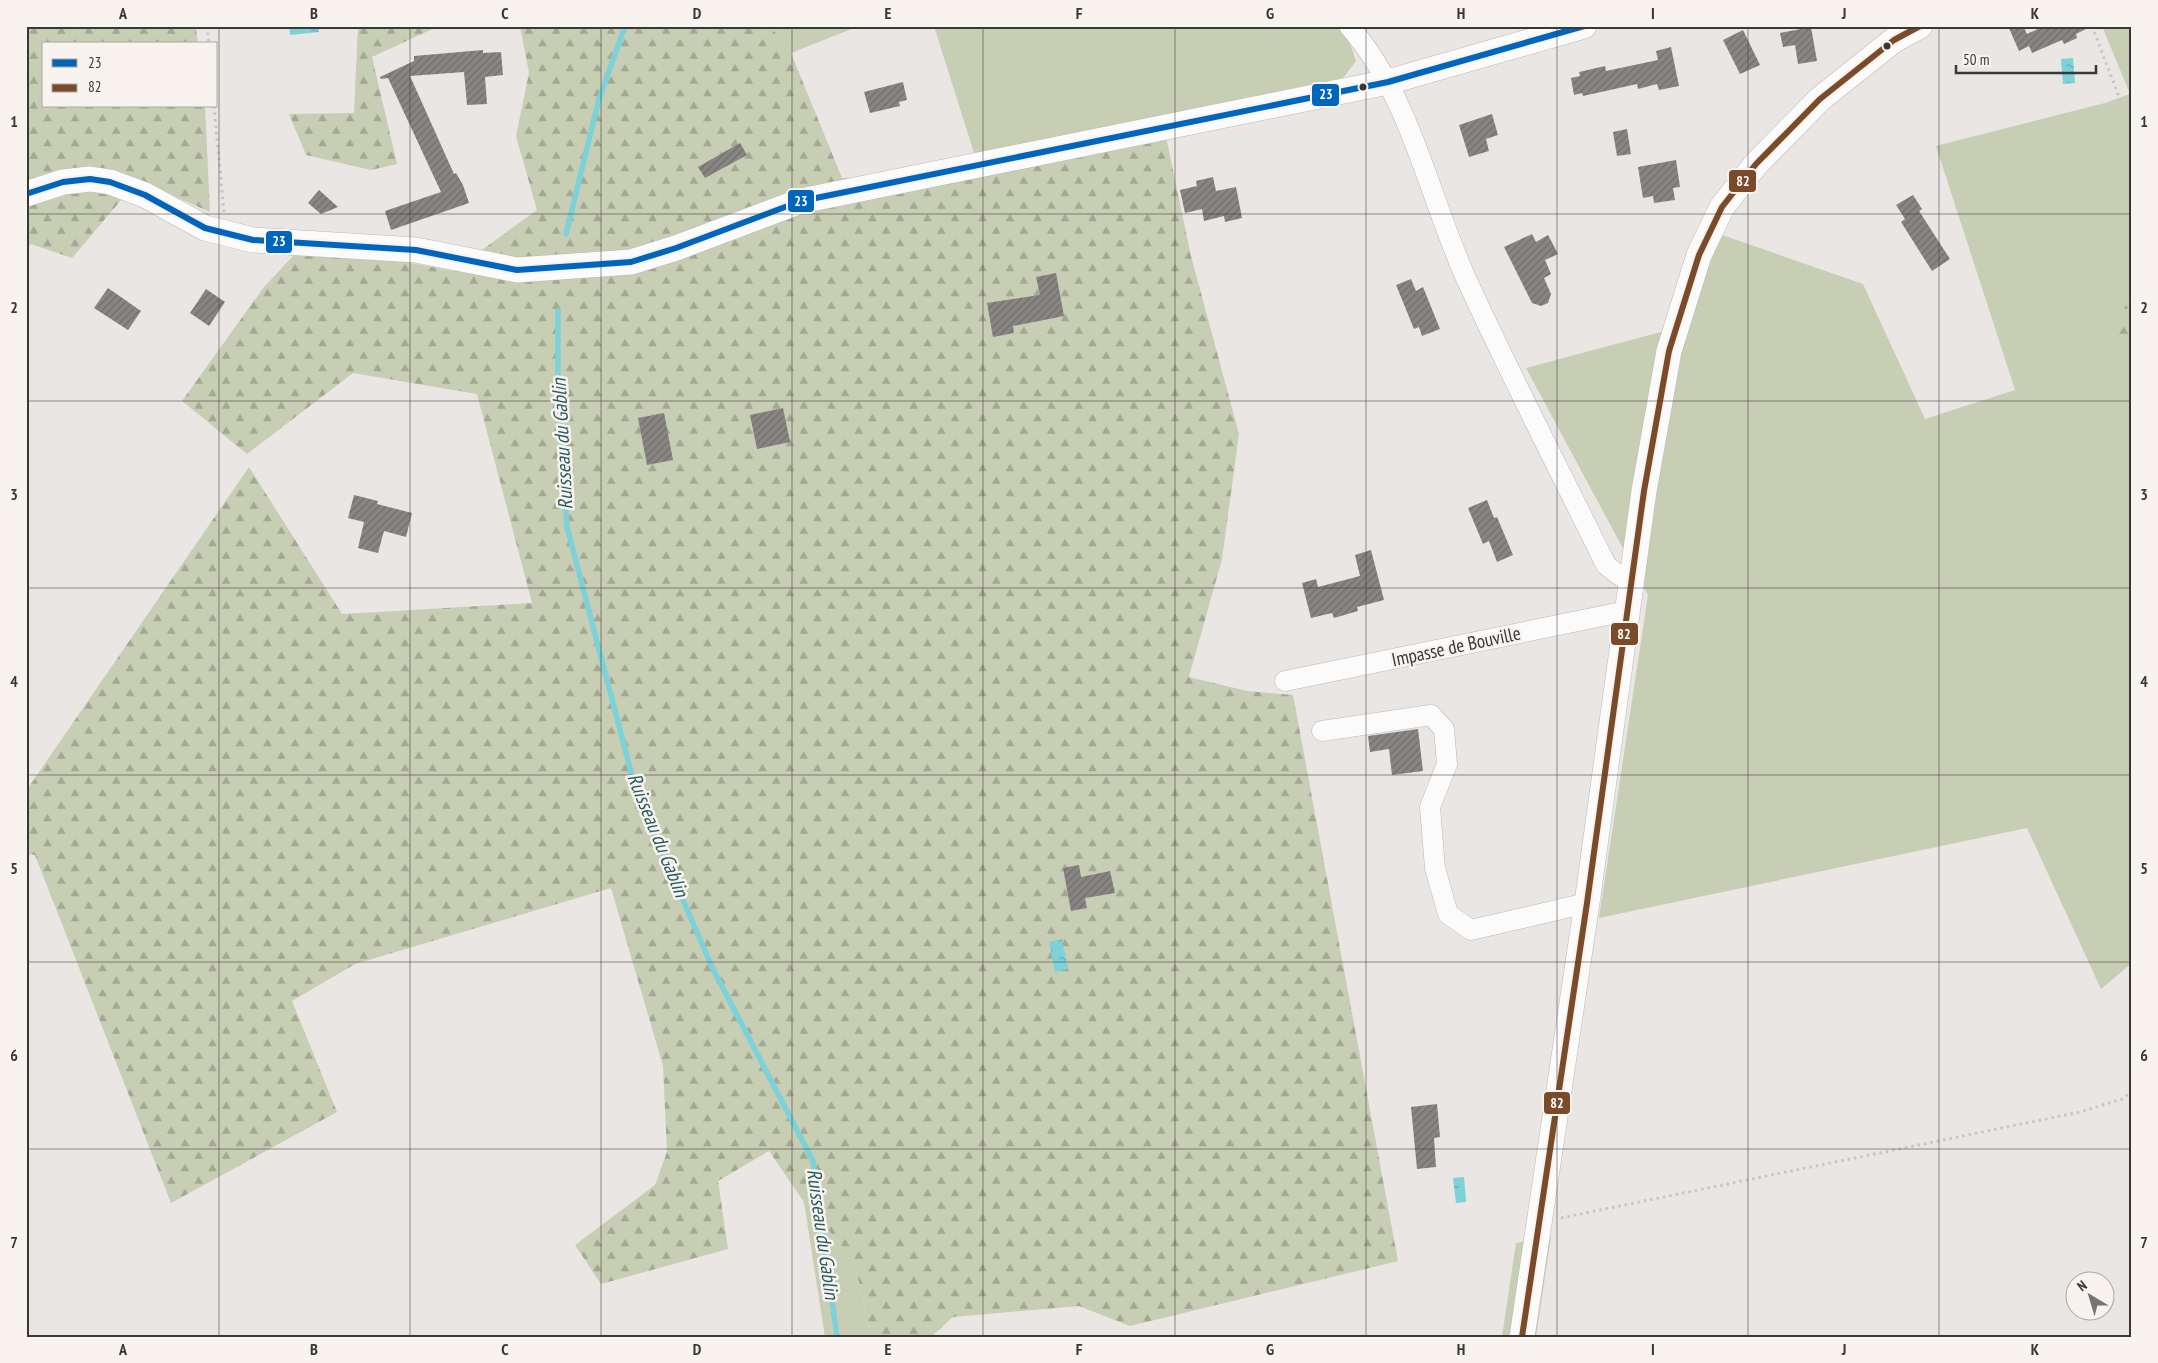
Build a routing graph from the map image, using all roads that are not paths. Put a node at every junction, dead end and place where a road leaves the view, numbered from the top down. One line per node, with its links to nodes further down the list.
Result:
1 (1349, 26): 5 (street)
2 (1584, 26): 5 (street)
3 (1920, 26): 4 (street)
4 (1890, 33): 7 (street)
5 (1388, 82): 6 (street); 7 (street)
6 (26, 194)
7 (1632, 579): 8 (street)
8 (1628, 610): 9 (street, Impasse de Bouville); 11 (street)
9 (1285, 681)
10 (1322, 731): 11 (street)
11 (1587, 903): 12 (street)
12 (1522, 1337)

